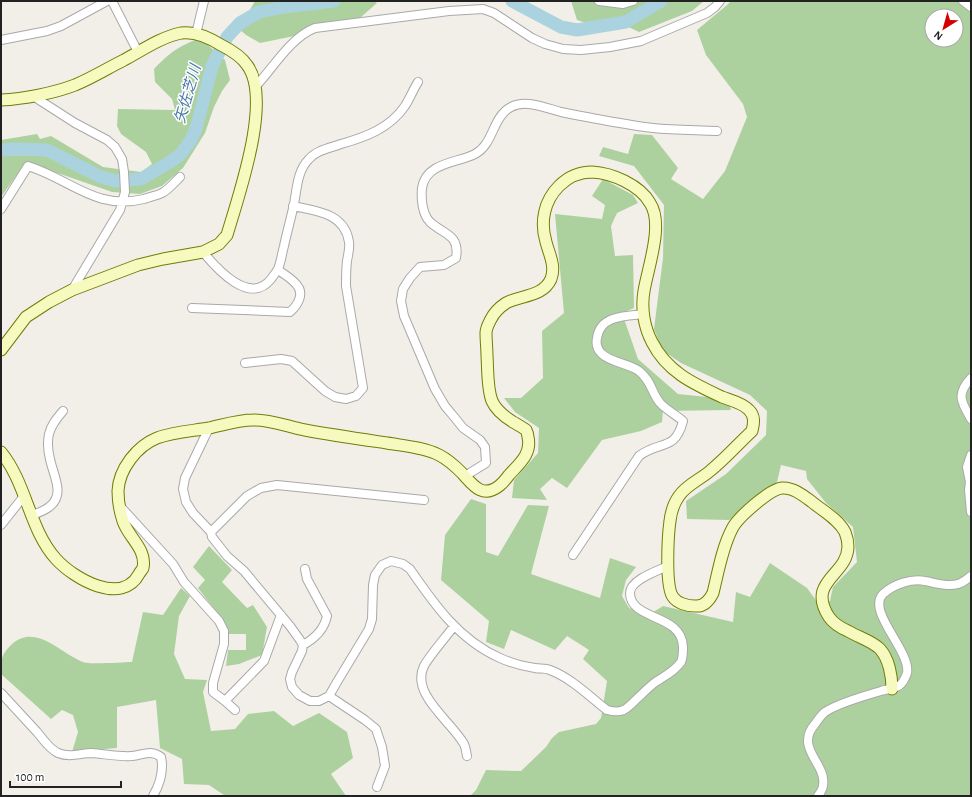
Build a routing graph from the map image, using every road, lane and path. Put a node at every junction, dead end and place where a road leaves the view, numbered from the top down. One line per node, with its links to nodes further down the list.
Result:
1 (107, 1): 10 (street)
2 (112, 1): 11 (street)
3 (204, 1): 9 (street)
4 (599, 1): 5 (street)
5 (633, 1)
6 (720, 1): 13 (street)
7 (963, 1): 8 (street)
8 (971, 7)
9 (196, 34): 11 (street); 13 (street)
10 (1, 40)
11 (138, 52): 14 (street)
12 (418, 82): 19 (street)
13 (256, 86): 21 (street)
14 (33, 96): 15 (street); 18 (street)
15 (1, 100)
16 (717, 131): 34 (street)
17 (180, 177): 18 (street)
18 (123, 202): 20 (street); 23 (street)
19 (293, 206): 22 (street); 27 (street)
20 (1, 209)
21 (203, 252): 22 (street); 23 (street)
22 (278, 270): 24 (street)
23 (72, 290): 26 (street)
24 (192, 308)
25 (644, 314): 34 (street); 42 (street); 43 (street)
26 (1, 350)
27 (245, 363)
28 (971, 378): 30 (street)
29 (63, 411): 39 (street)
30 (971, 419)
31 (209, 428): 34 (street); 37 (street); 41 (street)
32 (1, 452): 35 (street)
33 (971, 455): 38 (street)
34 (465, 476)
35 (24, 496): 39 (street); 40 (street)
36 (424, 500): 41 (street)
37 (120, 506): 39 (street); 52 (street)
38 (971, 512)
39 (32, 515)
40 (1, 525)
41 (211, 532): 46 (street)
42 (573, 556)
43 (668, 566): 47 (street); 49 (street)
44 (305, 569): 48 (street)
45 (971, 576): 49 (street)
46 (281, 615): 48 (street); 52 (street)
47 (454, 626): 51 (street); 54 (street)
48 (303, 645): 51 (street)
49 (892, 689): 57 (street)
50 (1, 693): 56 (street)
51 (329, 696): 55 (street)
52 (225, 701): 53 (street)
53 (235, 710)
54 (466, 756)
55 (377, 786)
56 (153, 796)
57 (818, 796)

